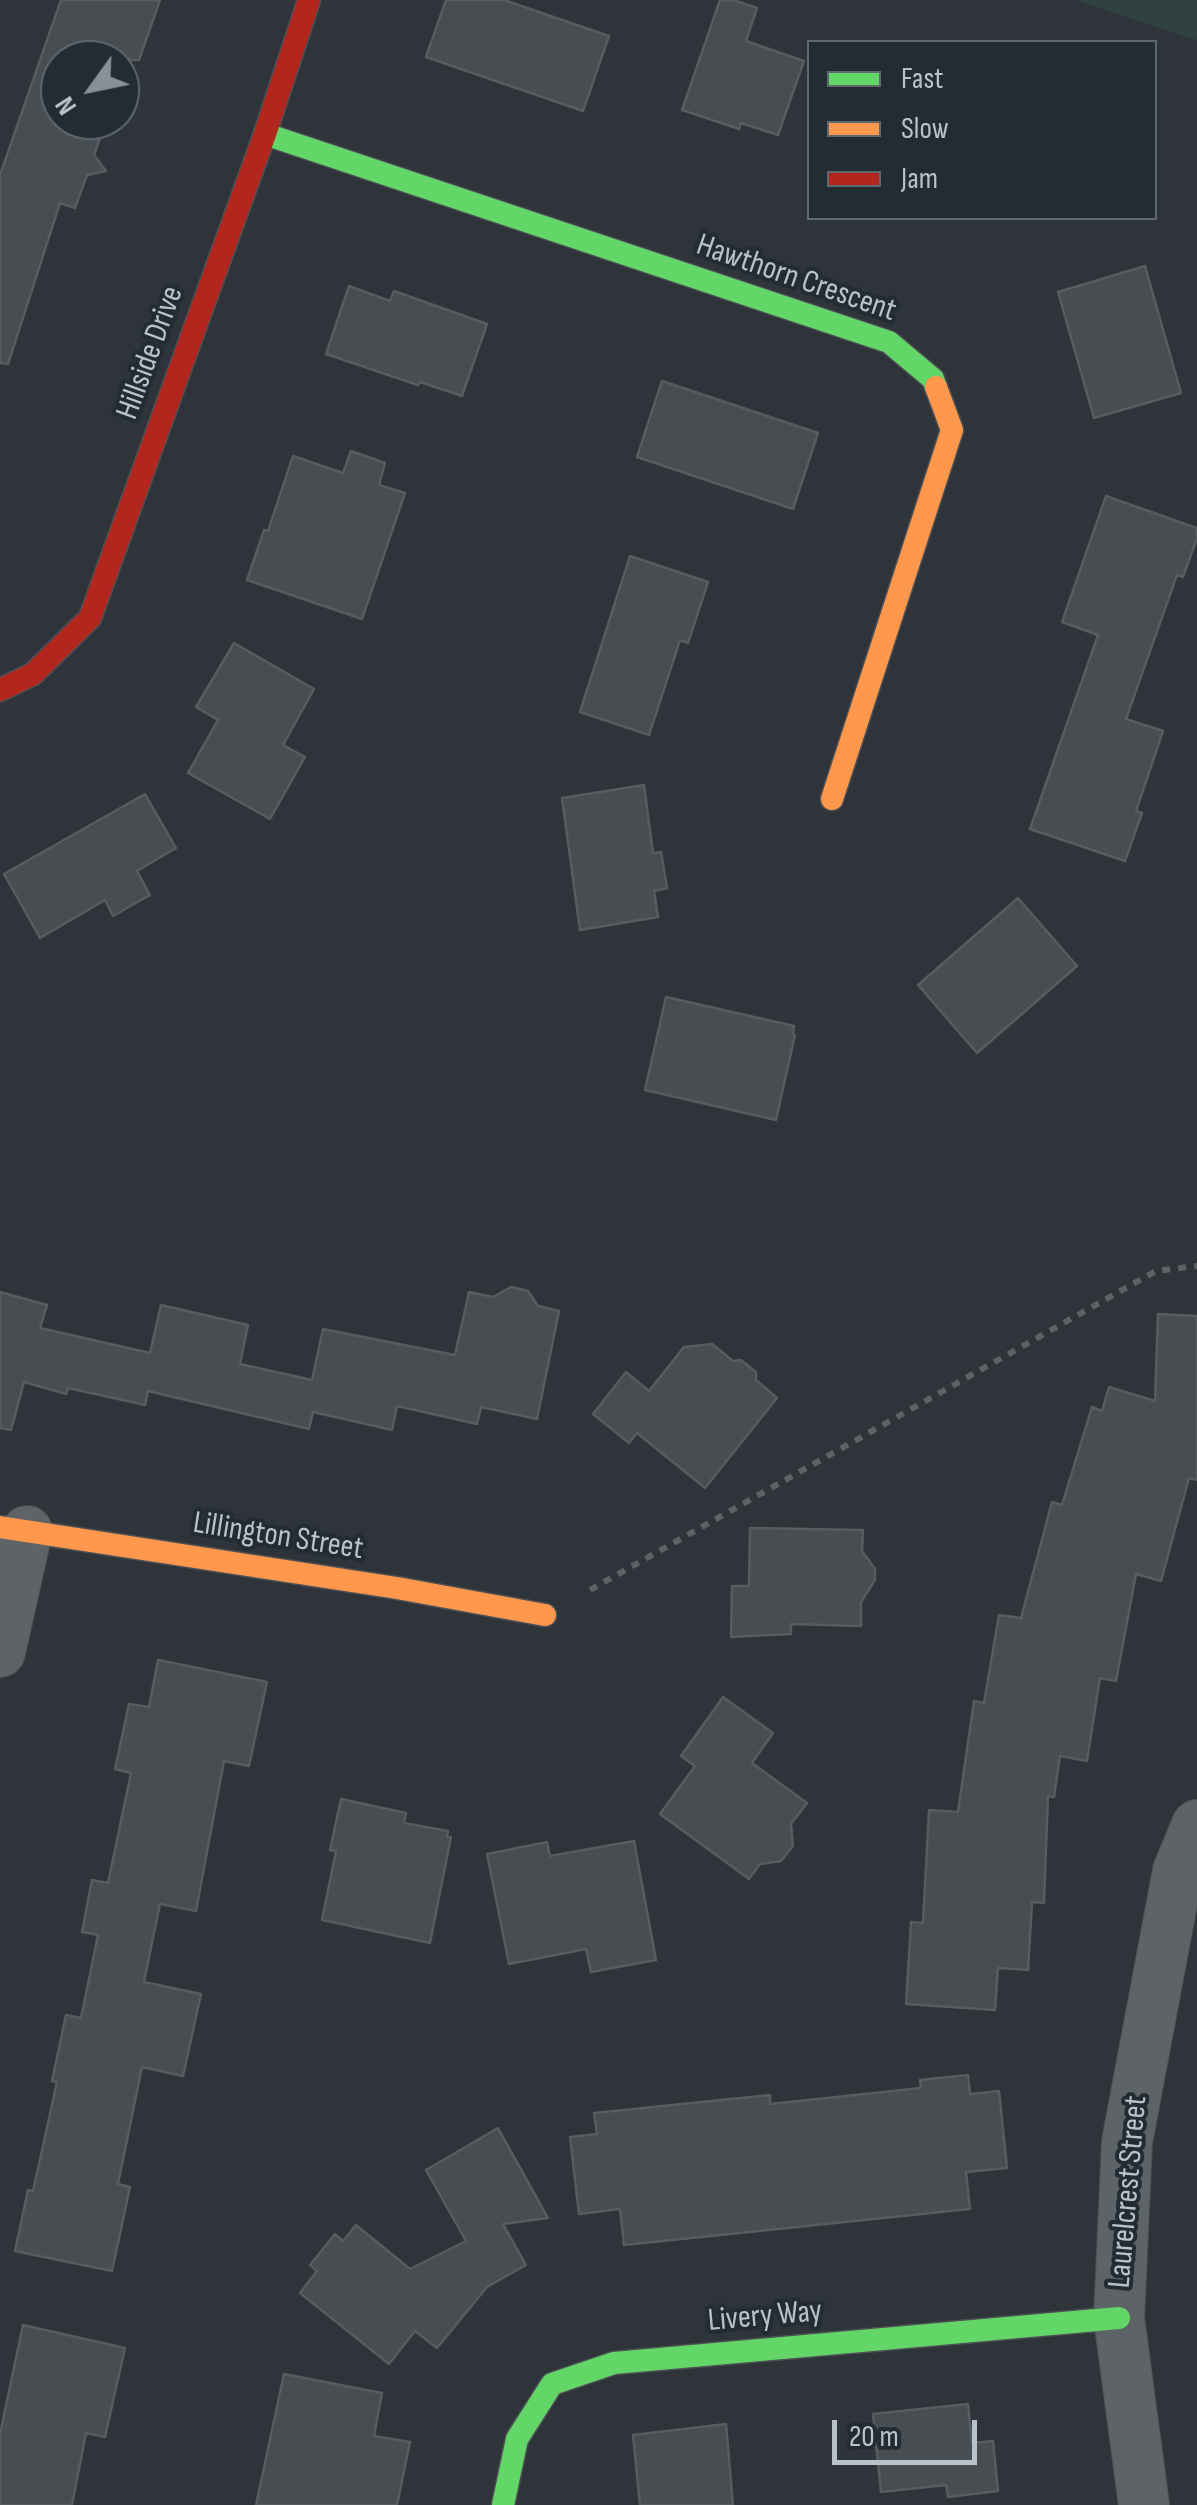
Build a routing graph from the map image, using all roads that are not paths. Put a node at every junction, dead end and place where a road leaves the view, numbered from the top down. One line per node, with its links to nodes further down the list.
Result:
1 (309, 0): 2 (street, Hillside Drive)
2 (265, 134): 3 (street, Hillside Drive); 4 (street, Hawthorn Crescent)
3 (0, 690)
4 (832, 799)
5 (13, 1529): 6 (street, Lillington Street); 7 (street)
6 (545, 1615)
7 (0, 1652)
8 (1197, 1825): 9 (street, Laurelcrest Street)
9 (1119, 2318): 10 (street, Livery Way); 11 (street, Laurelcrest Street)
10 (503, 2505)
11 (1144, 2505)

